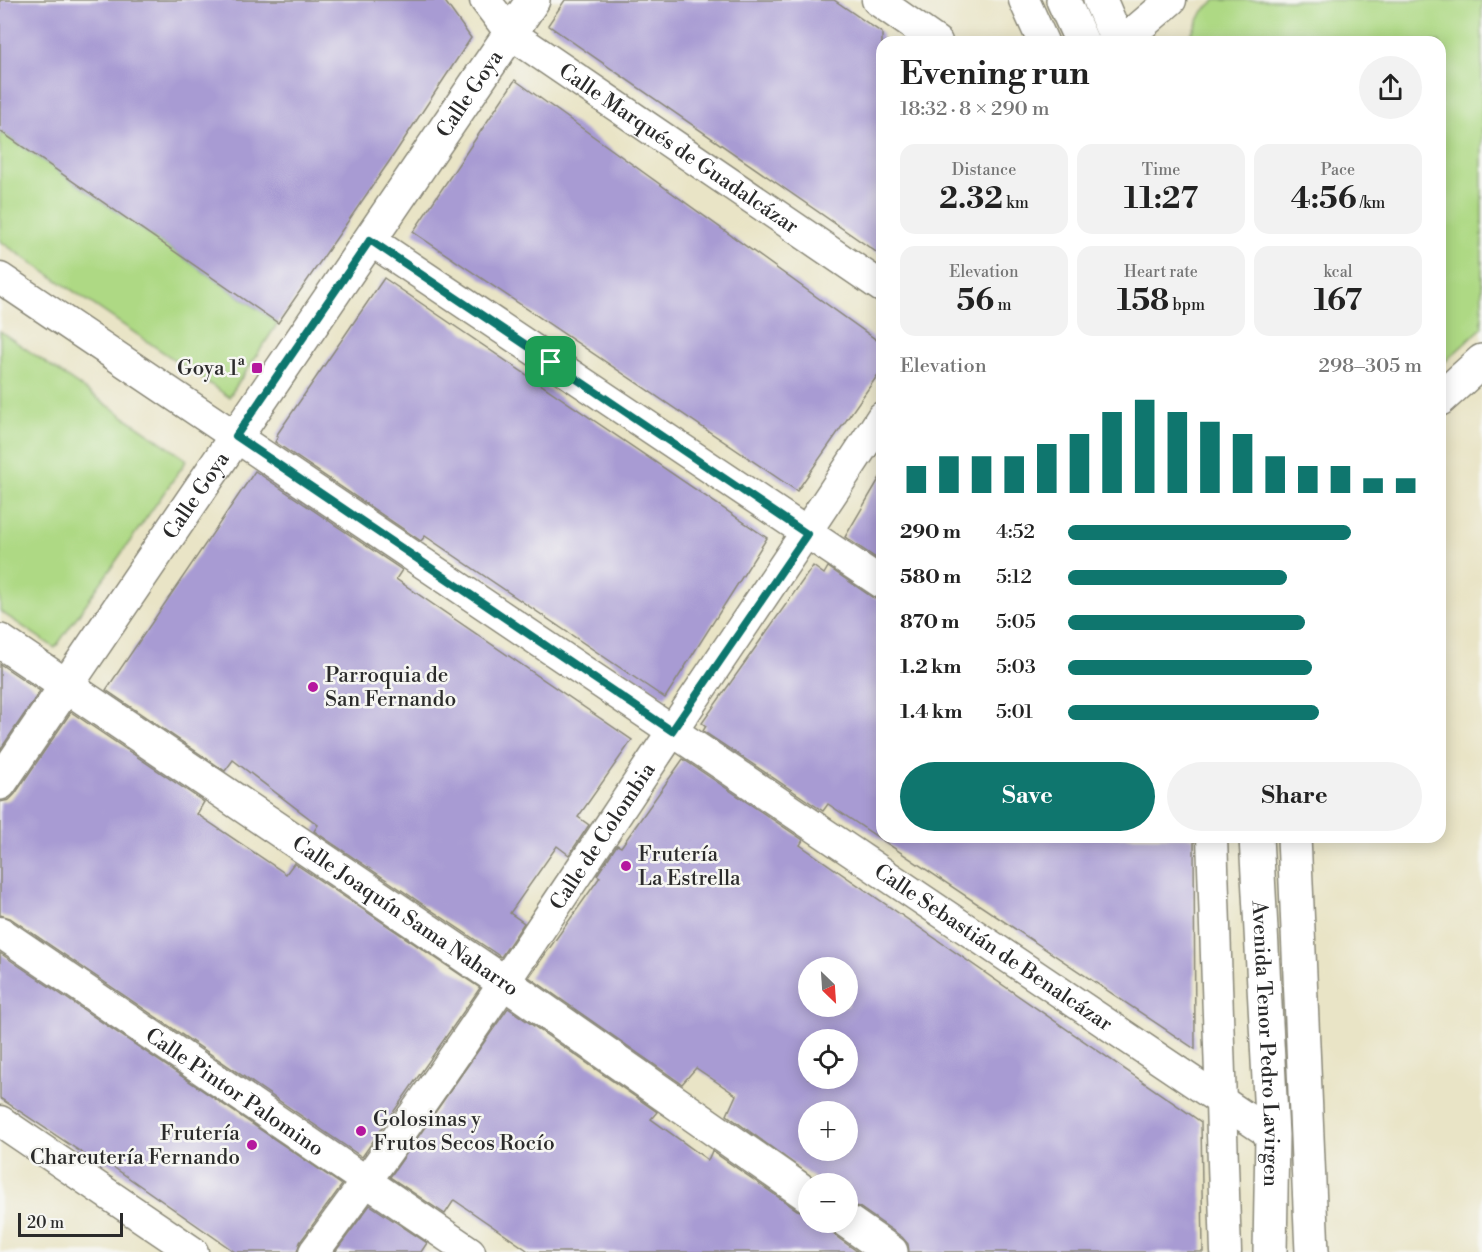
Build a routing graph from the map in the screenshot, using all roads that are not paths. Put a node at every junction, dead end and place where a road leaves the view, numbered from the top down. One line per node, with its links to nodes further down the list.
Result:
1 (485, 0): 8 (street, Calle Marqués de Guadalcázar)
2 (533, 0): 8 (street, Calle Goya)
3 (877, 0): 9 (street)
4 (1024, 0): 10 (street)
5 (1063, 0): 11 (street)
6 (1100, 0): 12 (street)
7 (1171, 0): 13 (street)
8 (511, 34): 14 (street, Calle Goya); 16 (street, Calle Marqués de Guadalcázar)
9 (928, 36)
10 (1040, 36)
11 (1079, 36)
12 (1117, 36)
13 (1127, 36)
14 (370, 240): 20 (street, Calle Goya); 21 (street)
15 (0, 278): 20 (street, Calle Sebastián de Benalcázar)
16 (876, 283)
17 (1478, 374): 18 (street)
18 (1446, 395)
19 (876, 426): 21 (street, Calle de Colombia)
20 (236, 436): 24 (street, Calle Goya); 25 (street, Calle Sebastián de Benalcázar)
21 (807, 534): 22 (street); 25 (street, Calle de Colombia)
22 (876, 579)
23 (0, 641): 24 (street, Calle Joaquín Sama Naharro)
24 (65, 687): 26 (street, Calle Goya); 31 (street, Calle Joaquín Sama Naharro)
25 (672, 731): 31 (street, Calle de Colombia); 32 (street, Calle Sebastián de Benalcázar)
26 (0, 783)
27 (1212, 843): 32 (street)
28 (1256, 843): 34 (street, Avenida Tenor Pedro Lavirgen)
29 (1294, 843): 44 (street, Avenida Tenor Pedro Lavirgen)
30 (0, 932): 35 (street, Calle Pintor Palomino)
31 (505, 983): 35 (street, Calle de Colombia); 36 (street, Calle Joaquín Sama Naharro)
32 (1220, 1100): 34 (street, Calle Sebastián de Benalcázar); 42 (street)
33 (0, 1121): 38 (street)
34 (1272, 1135): 43 (street, Avenida Tenor Pedro Lavirgen)
35 (366, 1182): 39 (street, Calle de Colombia); 40 (street, Calle Pintor Palomino)
36 (798, 1187)
37 (858, 1229): 41 (street)
38 (193, 1252)
39 (314, 1252)
40 (470, 1252)
41 (891, 1252)
42 (1226, 1252)
43 (1270, 1252)
44 (1312, 1252)

